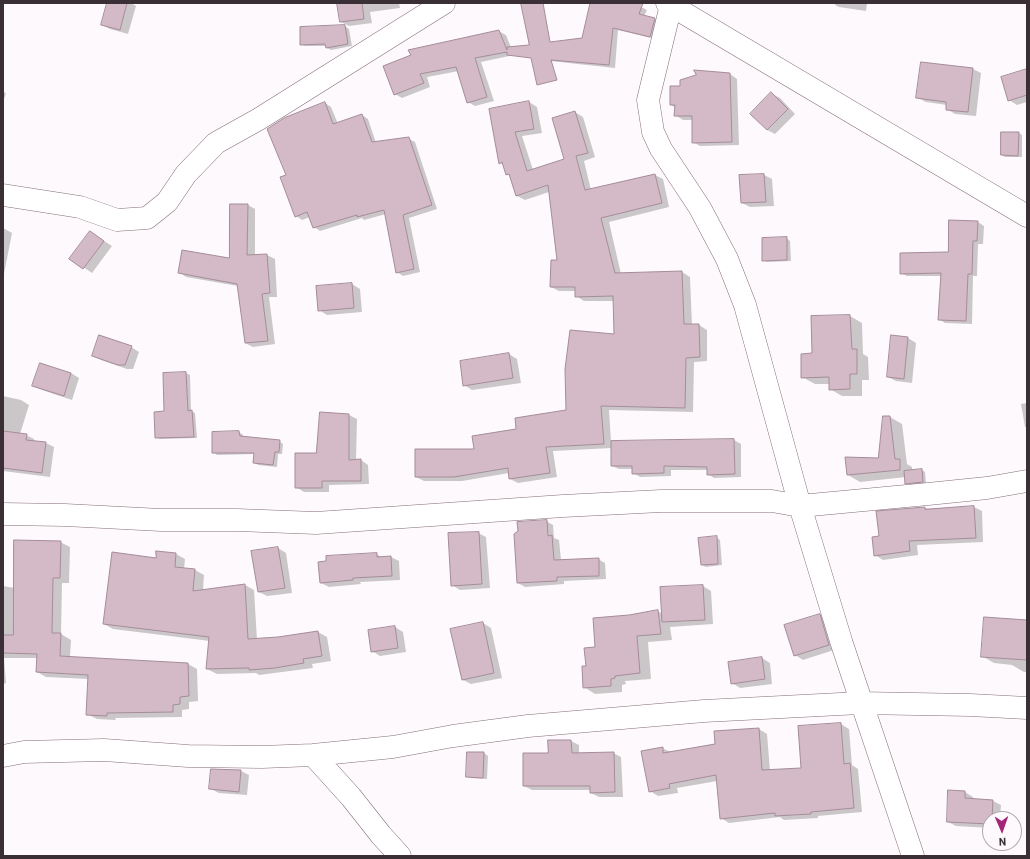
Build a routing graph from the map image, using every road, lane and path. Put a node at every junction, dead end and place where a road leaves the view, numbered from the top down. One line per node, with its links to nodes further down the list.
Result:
1 (444, 3): 3 (street)
2 (669, 4): 4 (street); 6 (street)
3 (3, 195)
4 (1027, 216)
5 (1027, 481): 6 (street)
6 (800, 506): 7 (street); 8 (street)
7 (3, 514)
8 (860, 703): 9 (street); 10 (street); 13 (street)
9 (1027, 708)
10 (313, 755): 11 (street); 12 (street)
11 (3, 756)
12 (400, 856)
13 (913, 856)

